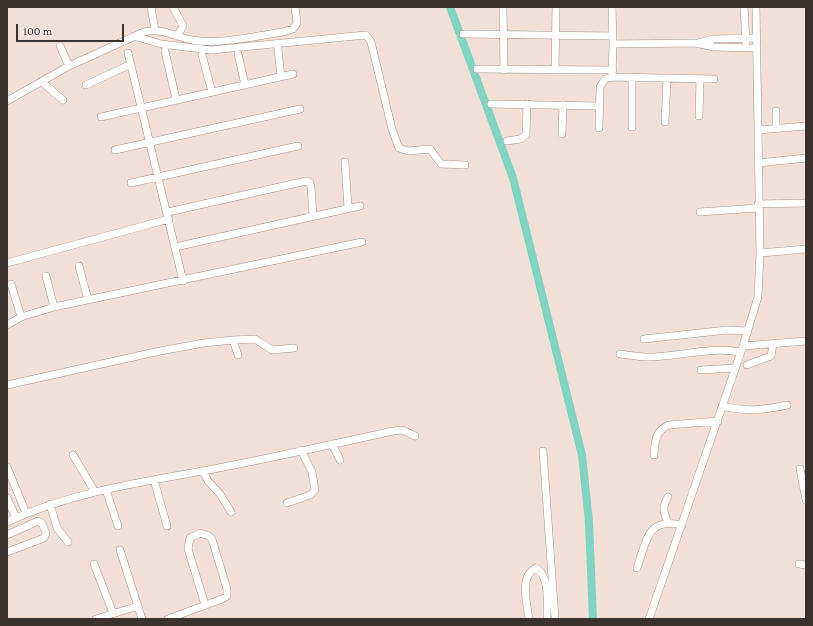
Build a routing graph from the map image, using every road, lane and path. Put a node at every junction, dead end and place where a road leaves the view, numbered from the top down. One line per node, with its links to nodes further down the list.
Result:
1 (151, 7): 9 (street)
2 (173, 7): 14 (street)
3 (295, 7): 14 (street)
4 (503, 7): 11 (street)
5 (556, 7): 12 (street)
6 (612, 7): 17 (street)
7 (744, 7): 15 (street)
8 (756, 7): 16 (street)
9 (155, 30): 13 (street); 14 (street)
10 (462, 34): 11 (street)
11 (504, 35): 12 (street); 30 (street)
12 (555, 35): 17 (street); 31 (street)
13 (134, 36): 28 (street); 69 (street)
14 (176, 36)
15 (746, 38): 16 (street); 18 (street); 20 (street)
16 (757, 38): 21 (street)
17 (613, 40): 18 (street); 33 (street)
18 (695, 44): 20 (street)
19 (60, 46): 28 (street)
20 (746, 48): 21 (street)
21 (757, 48): 60 (street)
22 (278, 49): 34 (street)
23 (165, 51): 43 (street)
24 (128, 53): 27 (street)
25 (238, 54): 41 (street)
26 (202, 55): 42 (street)
27 (131, 64): 40 (street); 50 (street)
28 (69, 66): 39 (street)
29 (477, 69): 30 (street)
30 (504, 70): 31 (street)
31 (555, 70): 33 (street)
32 (293, 74): 34 (street)
33 (612, 74): 35 (street); 49 (street)
34 (281, 77): 41 (street)
35 (632, 78): 36 (street); 58 (street)
36 (667, 79): 37 (street); 55 (street)
37 (700, 79): 38 (street); 53 (street)
38 (714, 79)
39 (42, 82): 44 (street); 45 (street)
40 (86, 85)
41 (245, 85): 42 (street)
42 (212, 92): 43 (street)
43 (176, 99): 50 (street)
44 (63, 100)
45 (7, 101)
46 (491, 104): 47 (street)
47 (527, 104): 48 (street); 62 (street)
48 (563, 105): 49 (street); 61 (street)
49 (599, 106): 57 (street)
50 (142, 107): 54 (street); 63 (street)
51 (300, 109): 63 (street)
52 (776, 111): 59 (street)
53 (699, 116)
54 (101, 117)
55 (665, 122)
56 (806, 126): 59 (street)
57 (599, 128)
58 (632, 128)
59 (776, 128): 60 (street)
60 (758, 130): 68 (street)
61 (562, 134)
62 (507, 140)
63 (150, 142): 65 (street); 70 (street)
64 (298, 146): 70 (street)
65 (115, 150)
66 (806, 158): 68 (street)
67 (345, 162): 75 (street)
68 (758, 163): 74 (street)
69 (465, 164)
70 (159, 177): 71 (street); 77 (street)
71 (131, 183)
72 (806, 203): 74 (street)
73 (360, 206): 75 (street)
74 (758, 206): 76 (street); 82 (street)
75 (348, 208): 78 (street)
76 (700, 212)
77 (168, 216): 78 (street); 80 (street); 83 (street)
78 (313, 216): 80 (street)
79 (362, 242): 86 (street)
80 (175, 247): 86 (street)
81 (806, 249): 82 (street)
82 (760, 253): 92 (street)
83 (7, 263)
84 (79, 266): 88 (street)
85 (46, 276): 89 (street)
86 (183, 281): 88 (street)
87 (11, 284): 90 (street)
88 (88, 300): 89 (street)
89 (54, 308): 90 (street)
90 (21, 317): 91 (street)
91 (7, 325)
92 (748, 332): 93 (street); 98 (street)
93 (644, 339)
94 (233, 340): 97 (street); 100 (street); 104 (street)
95 (806, 341): 96 (street)
96 (774, 344): 98 (street); 101 (street)
97 (294, 348)
98 (742, 349): 99 (street); 102 (street)
99 (620, 354)
100 (238, 355)
101 (747, 365)
102 (735, 368): 103 (street); 106 (street)
103 (701, 370)
104 (7, 385)
105 (787, 405): 106 (street)
106 (722, 406): 107 (street)
107 (718, 421): 113 (street); 131 (street)
108 (415, 436): 109 (street)
109 (332, 444): 110 (street); 114 (street)
110 (301, 450): 117 (street); 124 (street)
111 (543, 451): 148 (street)
112 (73, 455): 120 (street)
113 (654, 455)
114 (340, 460)
115 (7, 467): 127 (street)
116 (800, 469): 123 (street)
117 (203, 471): 118 (street); 126 (street)
118 (154, 480): 119 (street); 133 (street)
119 (106, 490): 120 (street); 132 (street)
120 (95, 492): 125 (street)
121 (7, 498): 128 (street)
122 (668, 498): 130 (street)
123 (806, 500)
124 (287, 503)
125 (50, 504): 127 (street); 135 (street)
126 (231, 512)
127 (26, 513): 128 (street)
128 (16, 518): 129 (street)
129 (7, 522)
130 (668, 522): 131 (street); 139 (street)
131 (682, 525): 149 (street)
132 (118, 526)
133 (167, 526)
134 (7, 535): 137 (street)
135 (68, 542)
136 (120, 550): 141 (street)
137 (7, 552)
138 (94, 564): 142 (street)
139 (637, 568)
140 (205, 605): 140 (street); 145 (street)
141 (138, 606): 142 (street); 144 (street)
142 (113, 613): 143 (street)
143 (96, 619)
144 (142, 619)
145 (168, 619)
146 (528, 619): 147 (street)
147 (547, 619)
148 (555, 619)
149 (649, 619)

